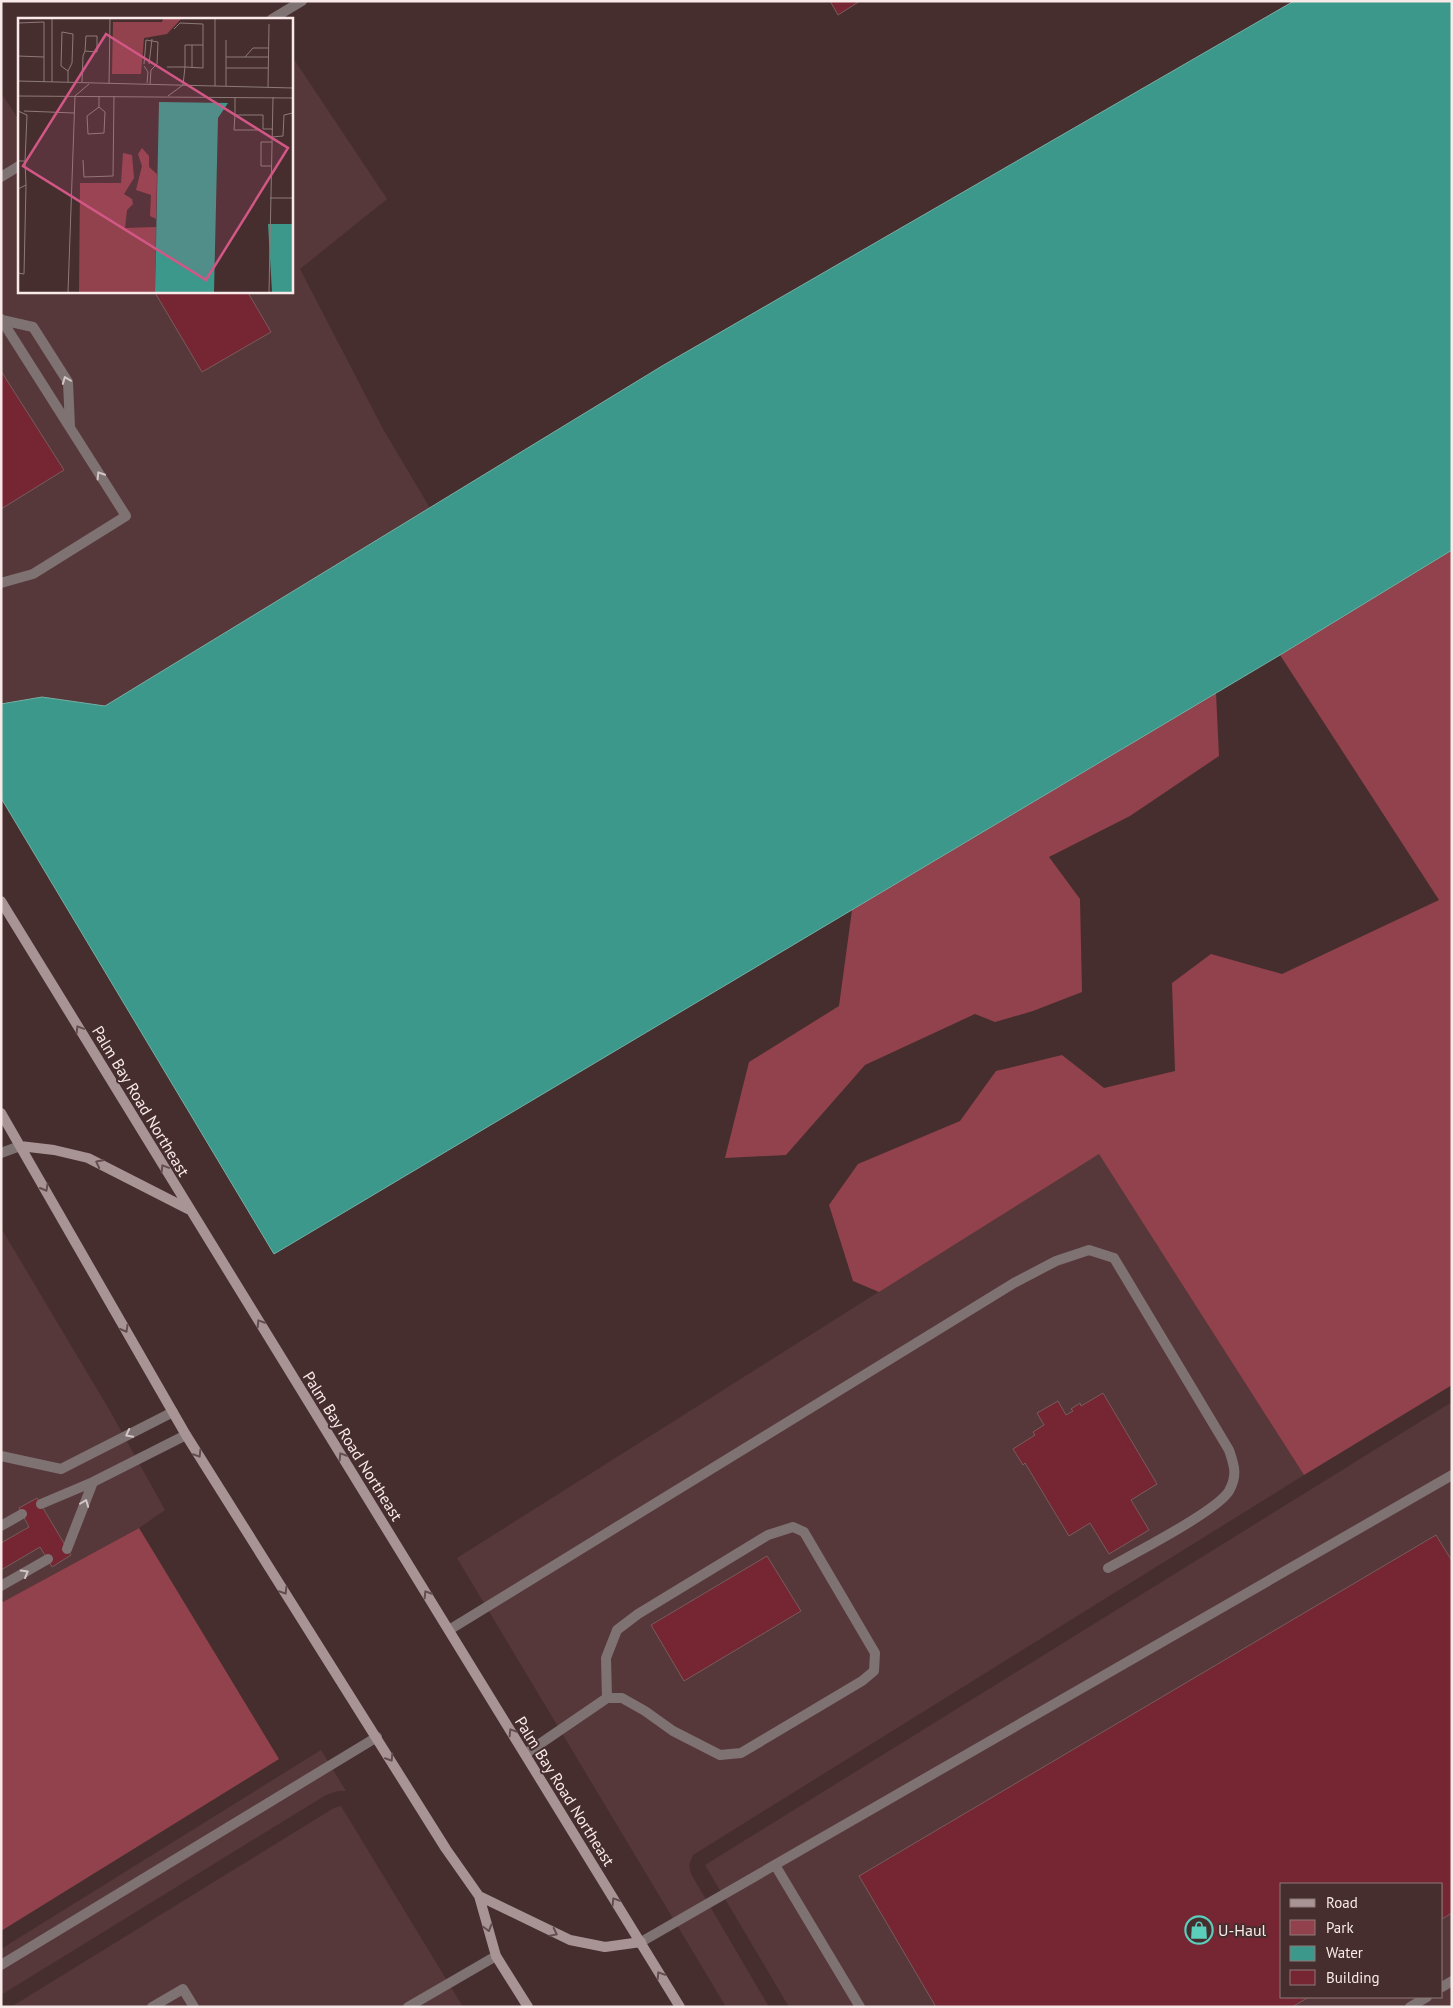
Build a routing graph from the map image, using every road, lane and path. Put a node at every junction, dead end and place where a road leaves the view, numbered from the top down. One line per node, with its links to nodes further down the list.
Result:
1 (302, 1): 2 (street)
2 (274, 18)
3 (18, 167): 4 (street)
4 (1, 177)
5 (2, 320): 6 (street); 6 (street, one-way to 5)
6 (70, 428): 7 (street, one-way to 6)
7 (1, 582)
8 (1, 901): 12 (main road, Palm Bay Road Northeast, one-way to 8)
9 (1, 1113): 10 (main road)
10 (20, 1146): 11 (street); 12 (main road, one-way to 10); 13 (main road, one-way to 13)
11 (1, 1153)
12 (189, 1209): 25 (main road, Palm Bay Road Northeast, one-way to 12)
13 (173, 1412): 14 (main road); 15 (street, one-way to 15)
14 (186, 1435): 17 (street); 27 (main road, one-way to 27)
15 (1, 1456)
16 (1452, 1475): 29 (street)
17 (93, 1482): 18 (street); 21 (street, one-way to 17)
18 (41, 1504)
19 (22, 1514): 20 (street)
20 (1, 1526)
21 (67, 1549)
22 (48, 1560): 24 (street, one-way to 22)
23 (1108, 1568): 25 (street)
24 (1, 1586)
25 (449, 1630): 28 (main road, Palm Bay Road Northeast, one-way to 25)
26 (607, 1698): 26 (street); 28 (street)
27 (376, 1737): 30 (main road, one-way to 30); 33 (street)
28 (525, 1754): 31 (main road, Palm Bay Road Northeast, one-way to 28)
29 (775, 1865): 31 (street); 40 (street)
30 (479, 1896): 31 (main road, one-way to 31); 32 (main road, one-way to 32)
31 (641, 1942): 39 (main road, Palm Bay Road Northeast, one-way to 31)
32 (496, 1956): 37 (street); 38 (main road)
33 (1, 1965)
34 (1425, 1998): 41 (street)
35 (152, 2007): 36 (street)
36 (194, 2007)
37 (408, 2007)
38 (528, 2007)
39 (680, 2007)
40 (860, 2007)
41 (1410, 2007)

